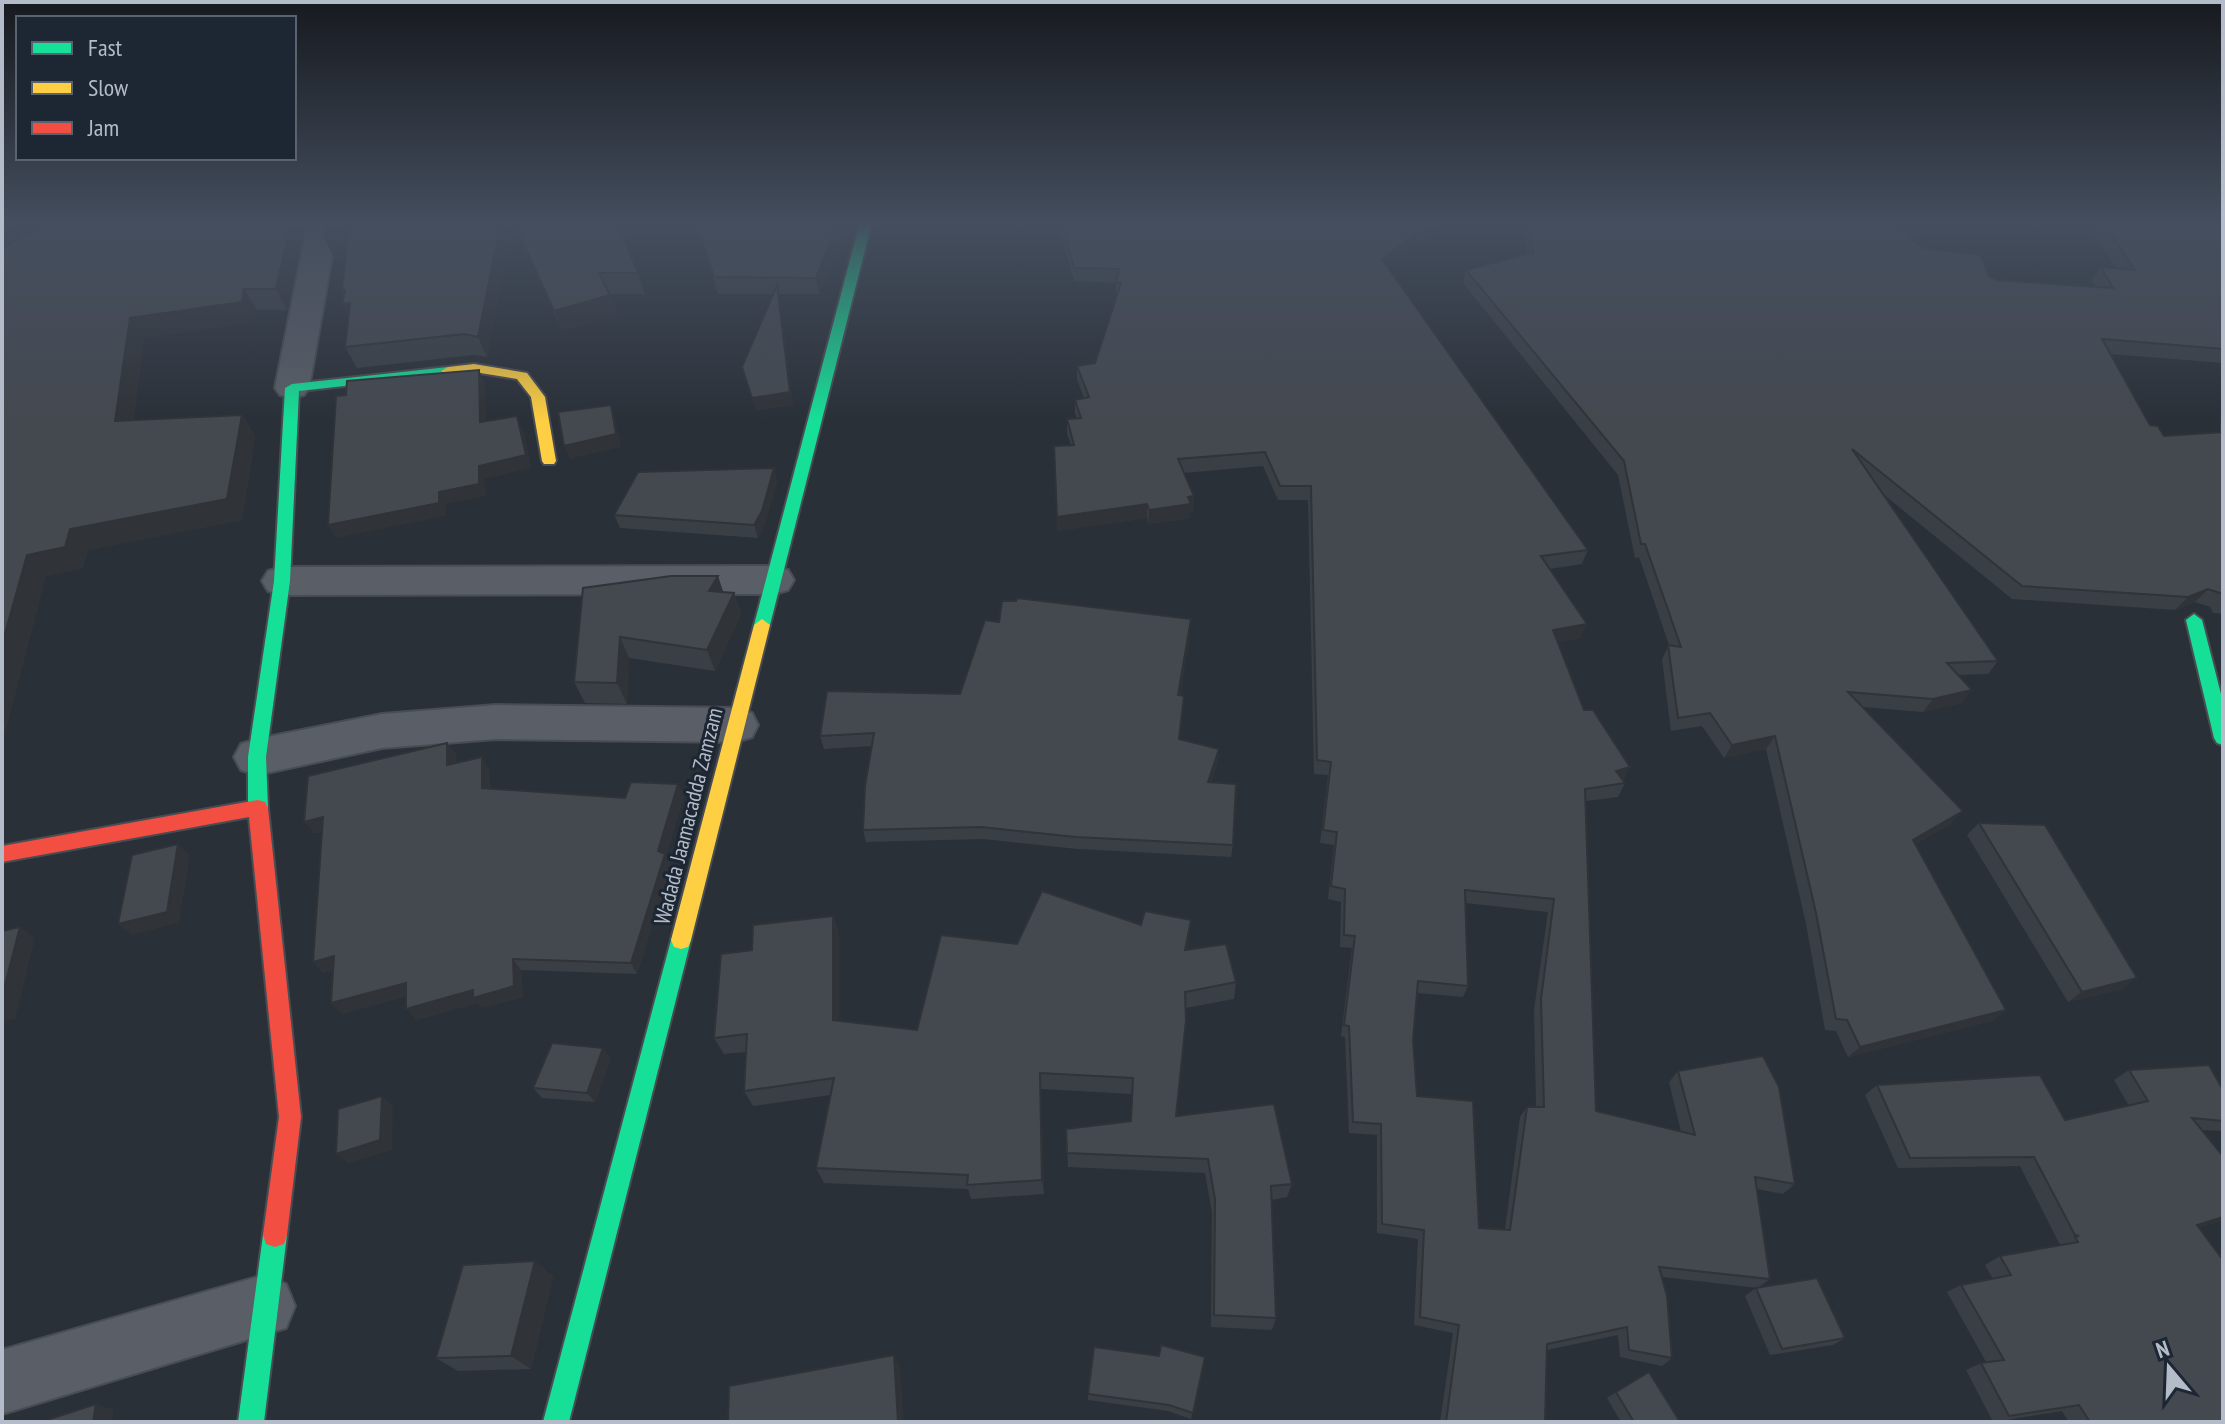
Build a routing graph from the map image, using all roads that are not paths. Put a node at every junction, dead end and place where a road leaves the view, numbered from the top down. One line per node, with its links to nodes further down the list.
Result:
1 (311, 288): 3 (street)
2 (849, 288): 5 (street, Wadada Jaamacadda Zamzam)
3 (292, 388): 4 (street); 6 (street)
4 (549, 461)
5 (774, 580): 6 (street); 8 (street, Wadada Jaamacadda Zamzam)
6 (282, 581): 10 (street)
7 (2194, 620): 9 (street)
8 (736, 725): 10 (street); 16 (street, Wadada Jaamacadda Zamzam)
9 (2223, 738)
10 (257, 757): 11 (street)
11 (258, 808): 12 (street); 13 (street)
12 (2, 854)
13 (264, 1306): 14 (street); 15 (street)
14 (2, 1382)
15 (251, 1422)
16 (556, 1422)

